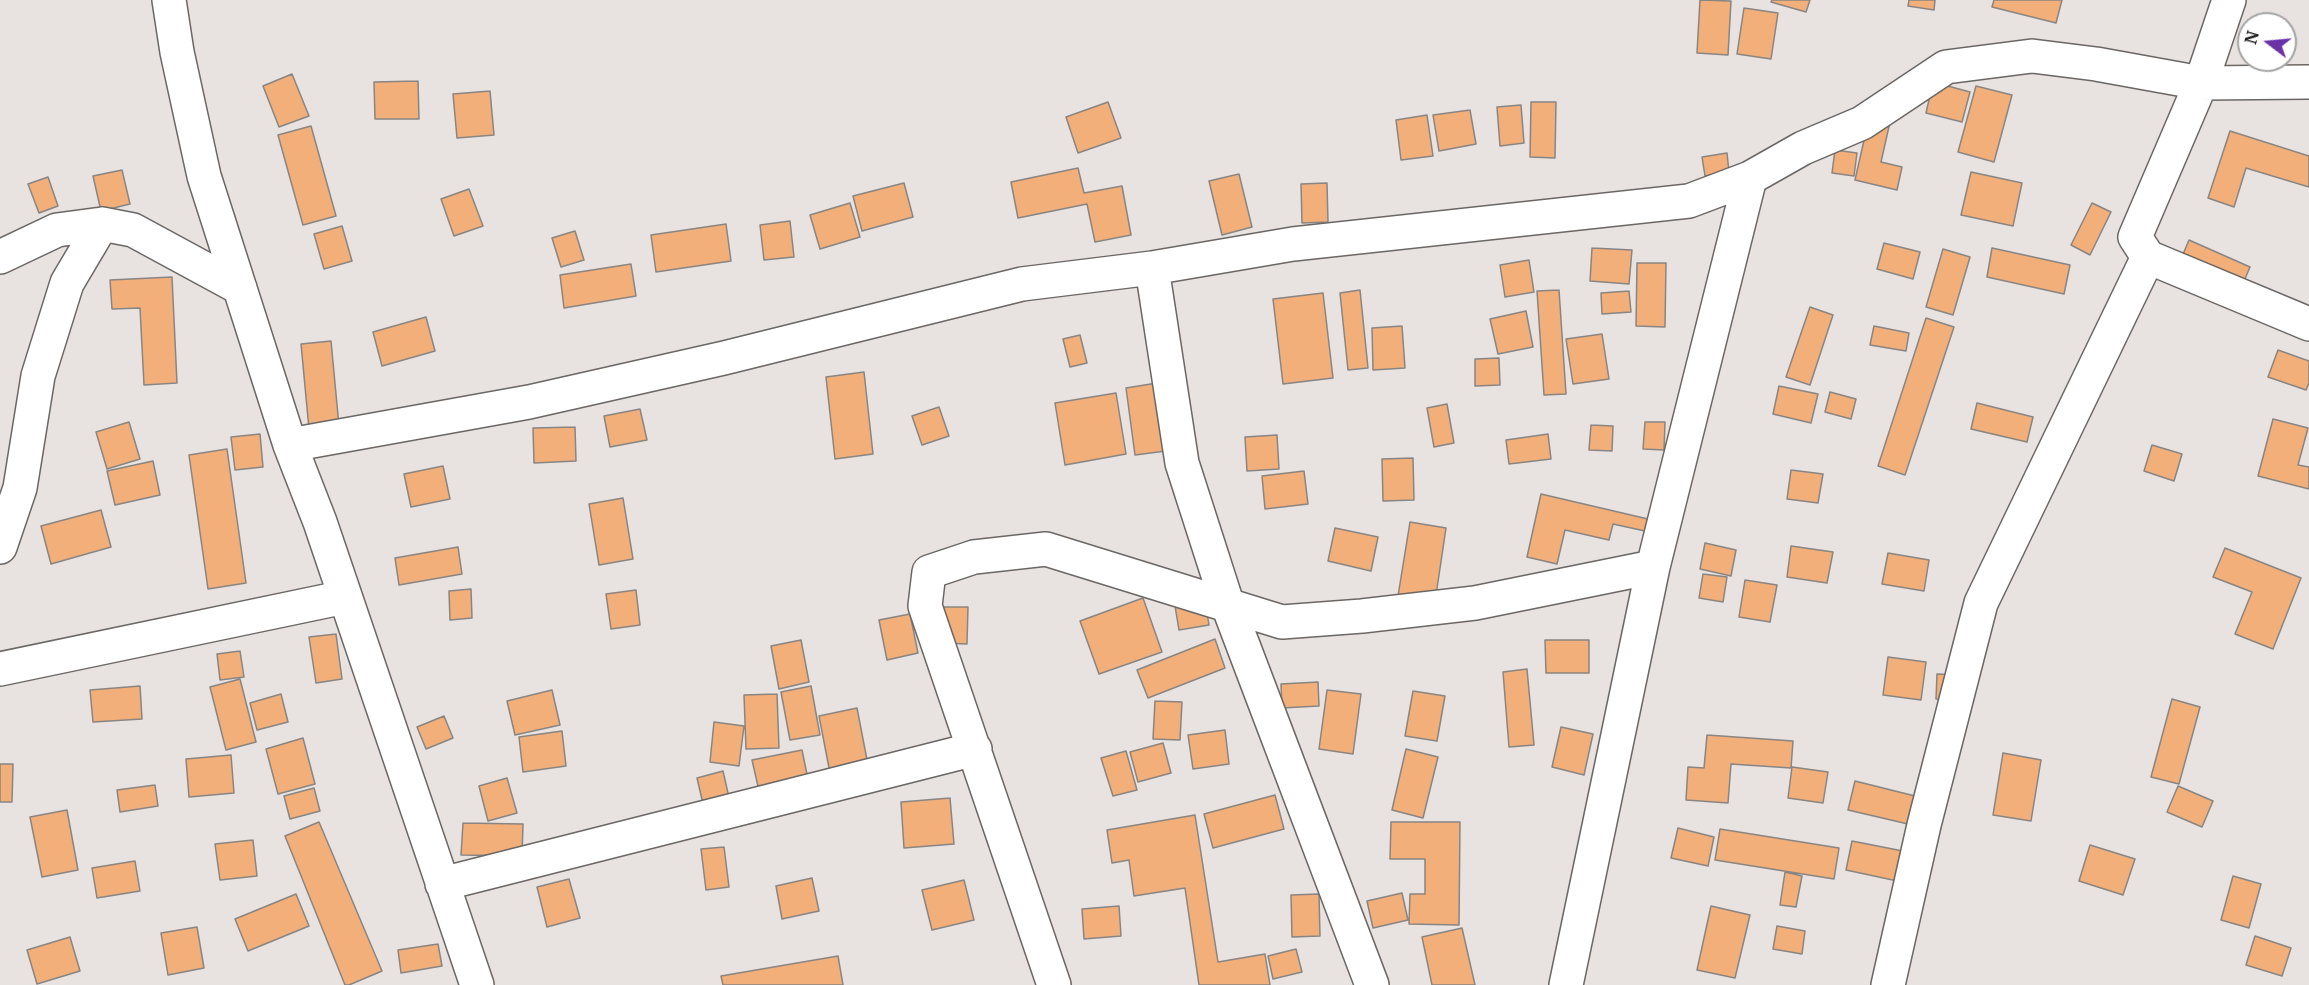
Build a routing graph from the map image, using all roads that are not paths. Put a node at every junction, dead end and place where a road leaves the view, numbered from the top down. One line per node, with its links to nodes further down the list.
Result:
1 (169, 0): 10 (street)
2 (2229, 0): 4 (street)
3 (2309, 82): 4 (street)
4 (2201, 83): 5 (street); 8 (street)
5 (1750, 178): 9 (street); 14 (street)
6 (102, 224): 7 (street); 10 (street); 13 (street)
7 (0, 257)
8 (2148, 257): 11 (street); 24 (street)
9 (1152, 268): 12 (street); 16 (street)
10 (240, 288): 12 (street)
11 (2309, 324)
12 (290, 445): 15 (street)
13 (0, 547)
14 (1653, 567): 16 (street); 23 (street)
15 (345, 597): 17 (street); 19 (street)
16 (1227, 603): 18 (street); 22 (street)
17 (0, 669)
18 (975, 749): 19 (street); 21 (street)
19 (442, 884): 20 (street)
20 (477, 985)
21 (1054, 985)
22 (1372, 985)
23 (1566, 985)
24 (1888, 985)

